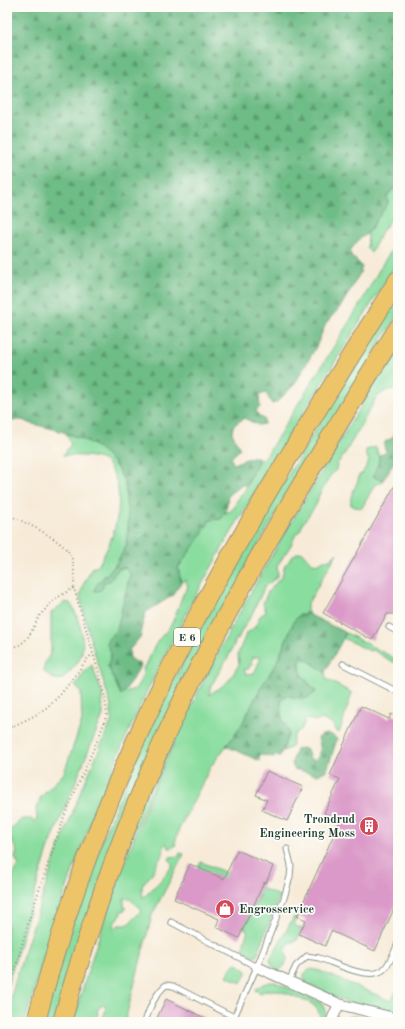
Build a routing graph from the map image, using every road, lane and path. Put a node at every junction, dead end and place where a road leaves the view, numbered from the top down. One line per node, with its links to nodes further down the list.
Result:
1 (398, 280): 21 (highway, E 6)
2 (398, 328): 22 (highway, E 6)
3 (7, 514): 4 (path)
4 (74, 588): 7 (path); 8 (path)
5 (389, 627): 6 (lane)
6 (398, 632)
7 (7, 646)
8 (93, 654): 11 (path); 17 (path)
9 (343, 664): 10 (lane)
10 (398, 692)
11 (7, 729)
12 (288, 849): 15 (lane)
13 (171, 922): 15 (lane)
14 (398, 943): 16 (lane)
15 (257, 967): 16 (street); 19 (lane)
16 (289, 981): 18 (street)
17 (7, 998)
18 (339, 1004): 20 (street); 25 (street)
19 (234, 1017): 23 (lane); 24 (lane)
20 (398, 1019)
21 (36, 1022)
22 (62, 1022)
23 (145, 1022)
24 (244, 1022)
25 (331, 1022)

